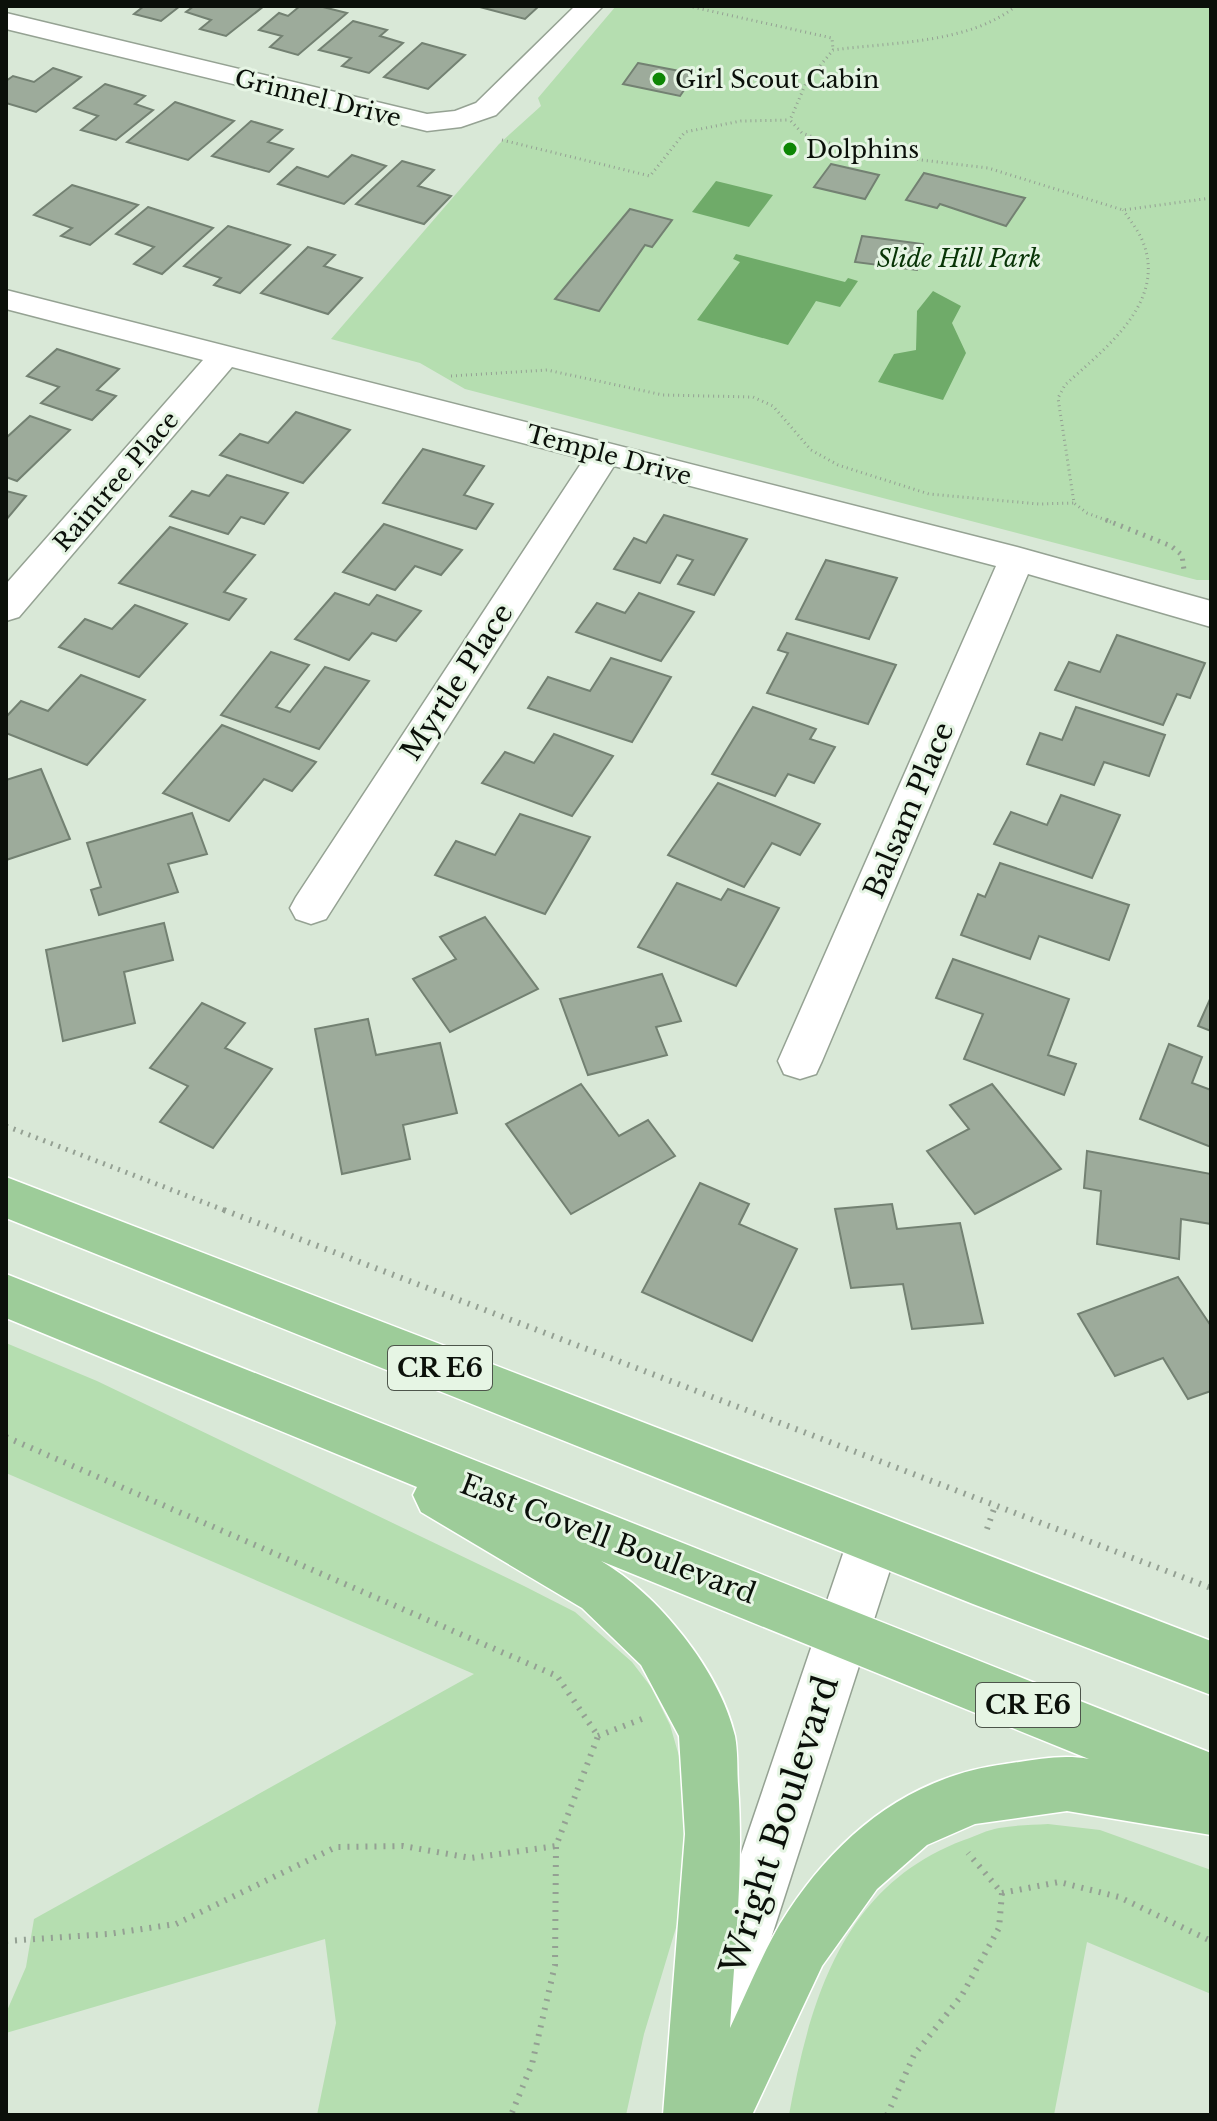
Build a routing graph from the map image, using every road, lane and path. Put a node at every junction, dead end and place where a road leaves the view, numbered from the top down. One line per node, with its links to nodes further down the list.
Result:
1 (590, 6): 4 (street, Grinnel Drive)
2 (688, 6): 5 (path)
3 (1016, 6): 5 (path)
4 (6, 21)
5 (833, 50): 6 (path)
6 (790, 120): 7 (path); 9 (path)
7 (496, 139)
8 (1211, 198): 9 (path)
9 (1123, 210): 14 (path)
10 (6, 299): 11 (street, Temple Drive)
11 (226, 354): 12 (street, Temple Drive); 17 (street, Raintree Place)
12 (414, 403): 13 (street, Temple Drive); 14 (path)
13 (604, 455): 15 (street, Temple Drive); 19 (street, Myrtle Place)
14 (1074, 503): 16 (path)
15 (1017, 559): 18 (street, Temple Drive); 20 (street, Balsam Place)
16 (1180, 579)
17 (6, 608)
18 (1211, 614)
19 (311, 908)
20 (800, 1061)
21 (6, 1126): 26 (path)
22 (6, 1197): 28 (main road, CR E6)
23 (6, 1296): 24 (main road, East Covell Boulevard / CR E6)
24 (319, 1425): 30 (main road, East Covell Boulevard / CR E6); 42 (main road)
25 (6, 1437): 33 (path)
26 (995, 1506): 27 (path); 29 (path)
27 (987, 1530)
28 (874, 1539): 30 (street, Wright Boulevard); 31 (main road, CR E6)
29 (1211, 1588)
30 (844, 1631): 34 (main road, East Covell Boulevard / CR E6); 42 (street, Wright Boulevard)
31 (1211, 1668)
32 (648, 1717): 33 (path)
33 (598, 1736): 37 (path)
34 (1211, 1781)
35 (1211, 1807): 43 (main road)
36 (958, 1841): 38 (path)
37 (556, 1846): 39 (path); 41 (path)
38 (1002, 1893): 40 (path); 44 (path)
39 (6, 1941)
40 (1211, 1941)
41 (511, 2115)
42 (696, 2115)
43 (720, 2115)
44 (887, 2115)

